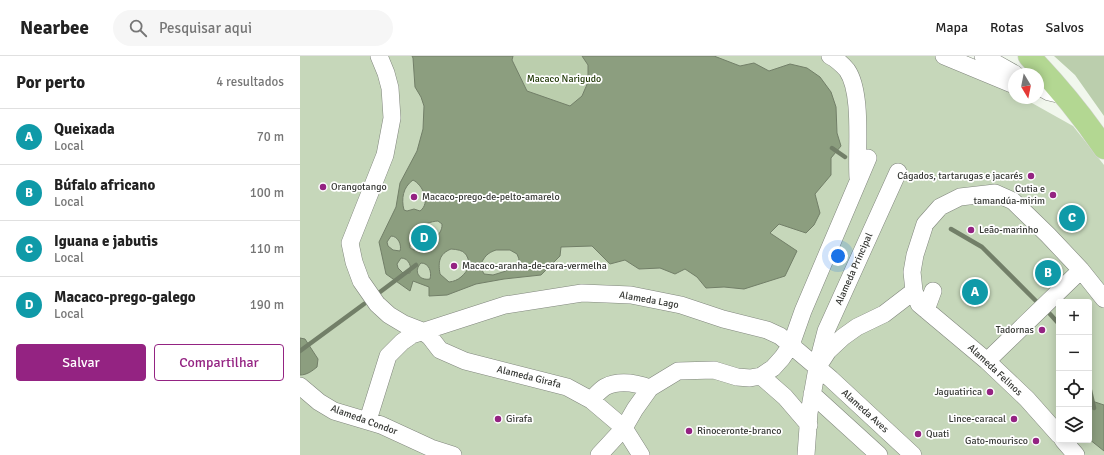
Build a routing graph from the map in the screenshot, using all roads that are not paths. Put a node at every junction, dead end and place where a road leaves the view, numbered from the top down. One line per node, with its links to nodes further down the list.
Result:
1 (379, 56): 19 (lane)
2 (830, 56): 13 (lane)
3 (944, 56): 8 (lane)
4 (983, 56): 7 (lane)
5 (1014, 56): 9 (main road)
6 (1029, 56): 9 (main road)
7 (1008, 70)
8 (1008, 82)
9 (1048, 89): 10 (main road)
10 (1104, 148)
11 (868, 158): 13 (lane)
12 (898, 172): 22 (lane, Alameda Principal)
13 (858, 182): 20 (lane)
14 (1081, 270): 16 (lane); 17 (lane); 21 (lane)
15 (933, 290): 18 (lane)
16 (914, 291): 18 (lane, Alameda Felinos); 22 (lane)
17 (1104, 299)
18 (926, 310): 21 (lane, Alameda Felinos)
19 (422, 331): 20 (lane, Alameda Lago); 27 (lane, Alameda Girafa); 28 (lane, Alameda Lago)
20 (791, 345): 22 (lane, Alameda Lago); 23 (lane)
21 (987, 361): 31 (lane, Alameda Felinos)
22 (817, 368): 26 (lane, Alameda Principal); 38 (lane, Alameda Aves)
23 (762, 376): 25 (lane); 29 (lane)
24 (301, 387): 28 (lane, Alameda Condor)
25 (650, 388): 27 (lane); 30 (lane)
26 (812, 394): 29 (lane, Alameda Principal); 37 (lane)
27 (591, 400): 30 (lane, Alameda Girafa)
28 (368, 420): 33 (lane, Alameda Condor)
29 (809, 425): 36 (lane, Alameda Principal)
30 (624, 428): 34 (lane); 35 (lane, Alameda Girafa)
31 (1056, 433)
32 (1066, 443): 39 (lane)
33 (453, 455)
34 (599, 455)
35 (641, 455)
36 (806, 455)
37 (879, 455)
38 (913, 455)
39 (1076, 455)

